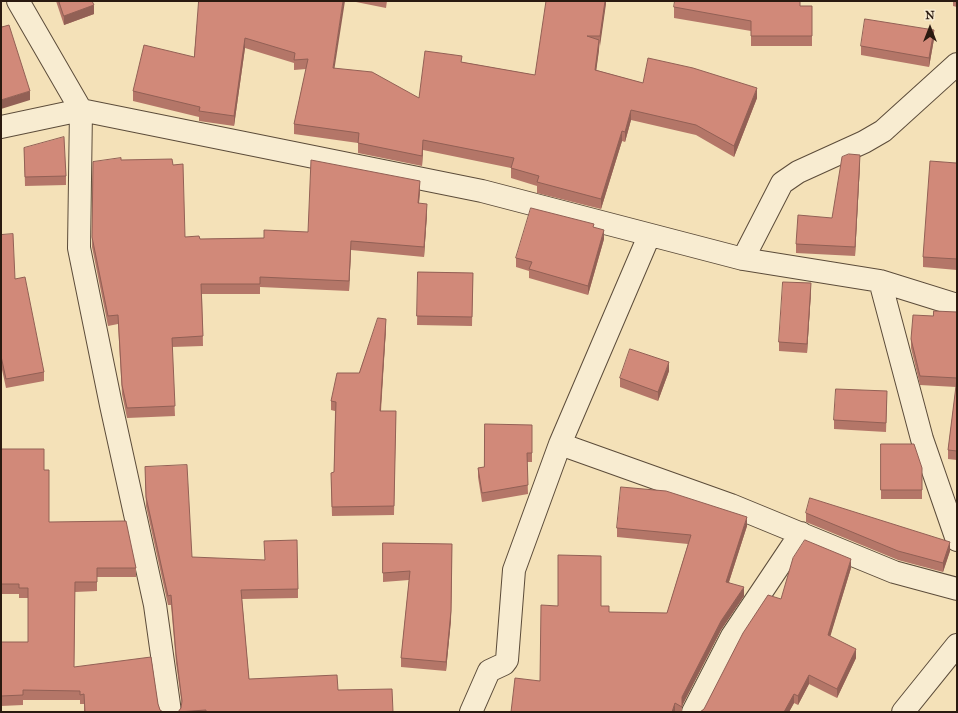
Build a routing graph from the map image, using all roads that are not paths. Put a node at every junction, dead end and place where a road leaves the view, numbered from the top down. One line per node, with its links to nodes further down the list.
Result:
1 (18, 1): 3 (street)
2 (957, 64): 6 (street)
3 (81, 110): 4 (street); 5 (street); 14 (street)
4 (1, 127)
5 (649, 236): 6 (street); 9 (street)
6 (743, 259): 7 (street)
7 (880, 281): 8 (street); 11 (street)
8 (957, 305)
9 (560, 444): 10 (street); 15 (street)
10 (800, 533): 12 (street); 16 (street)
11 (957, 540)
12 (957, 589)
13 (957, 645): 17 (street)
14 (170, 712)
15 (471, 712)
16 (693, 712)
17 (903, 712)

